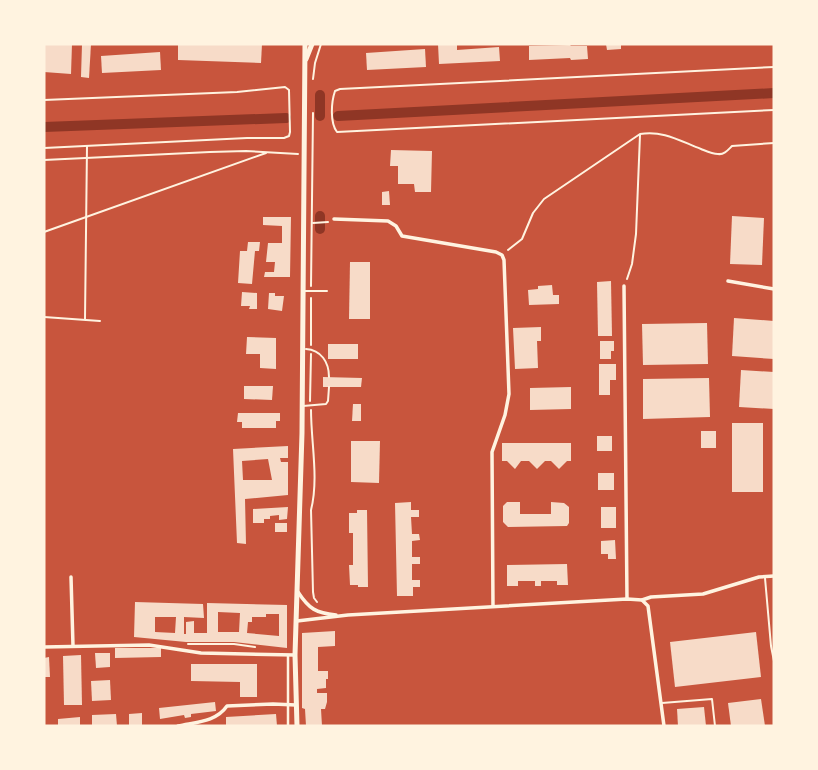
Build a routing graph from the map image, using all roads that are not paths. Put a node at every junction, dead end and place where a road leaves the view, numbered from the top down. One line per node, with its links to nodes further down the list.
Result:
1 (305, 44): 3 (main road)
2 (312, 44): 3 (main road)
3 (305, 62): 8 (main road)
4 (334, 219): 20 (street)
5 (728, 281): 7 (street)
6 (624, 286): 18 (street)
7 (774, 289)
8 (303, 290): 9 (lane); 10 (main road)
9 (327, 291)
10 (302, 349): 11 (lane); 13 (main road)
11 (329, 377)
12 (329, 387): 13 (lane)
13 (302, 405): 17 (main road)
14 (765, 576): 15 (street); 19 (street); 24 (lane)
15 (774, 576)
16 (71, 577): 23 (street)
17 (298, 592): 21 (street); 22 (main road)
18 (627, 598): 19 (street); 20 (street)
19 (642, 600): 29 (street)
20 (493, 606): 21 (street)
21 (341, 615): 22 (street)
22 (297, 621): 27 (main road)
23 (73, 646): 25 (street); 26 (street)
24 (772, 646): 28 (lane)
25 (44, 647)
26 (288, 655): 27 (street); 30 (street)
27 (295, 655): 31 (main road)
28 (774, 661)
29 (661, 703): 35 (street); 36 (lane)
30 (288, 705): 31 (street); 32 (street); 33 (street)
31 (296, 705): 34 (main road)
32 (178, 726)
33 (288, 726)
34 (297, 726)
35 (664, 726)
36 (715, 726)

